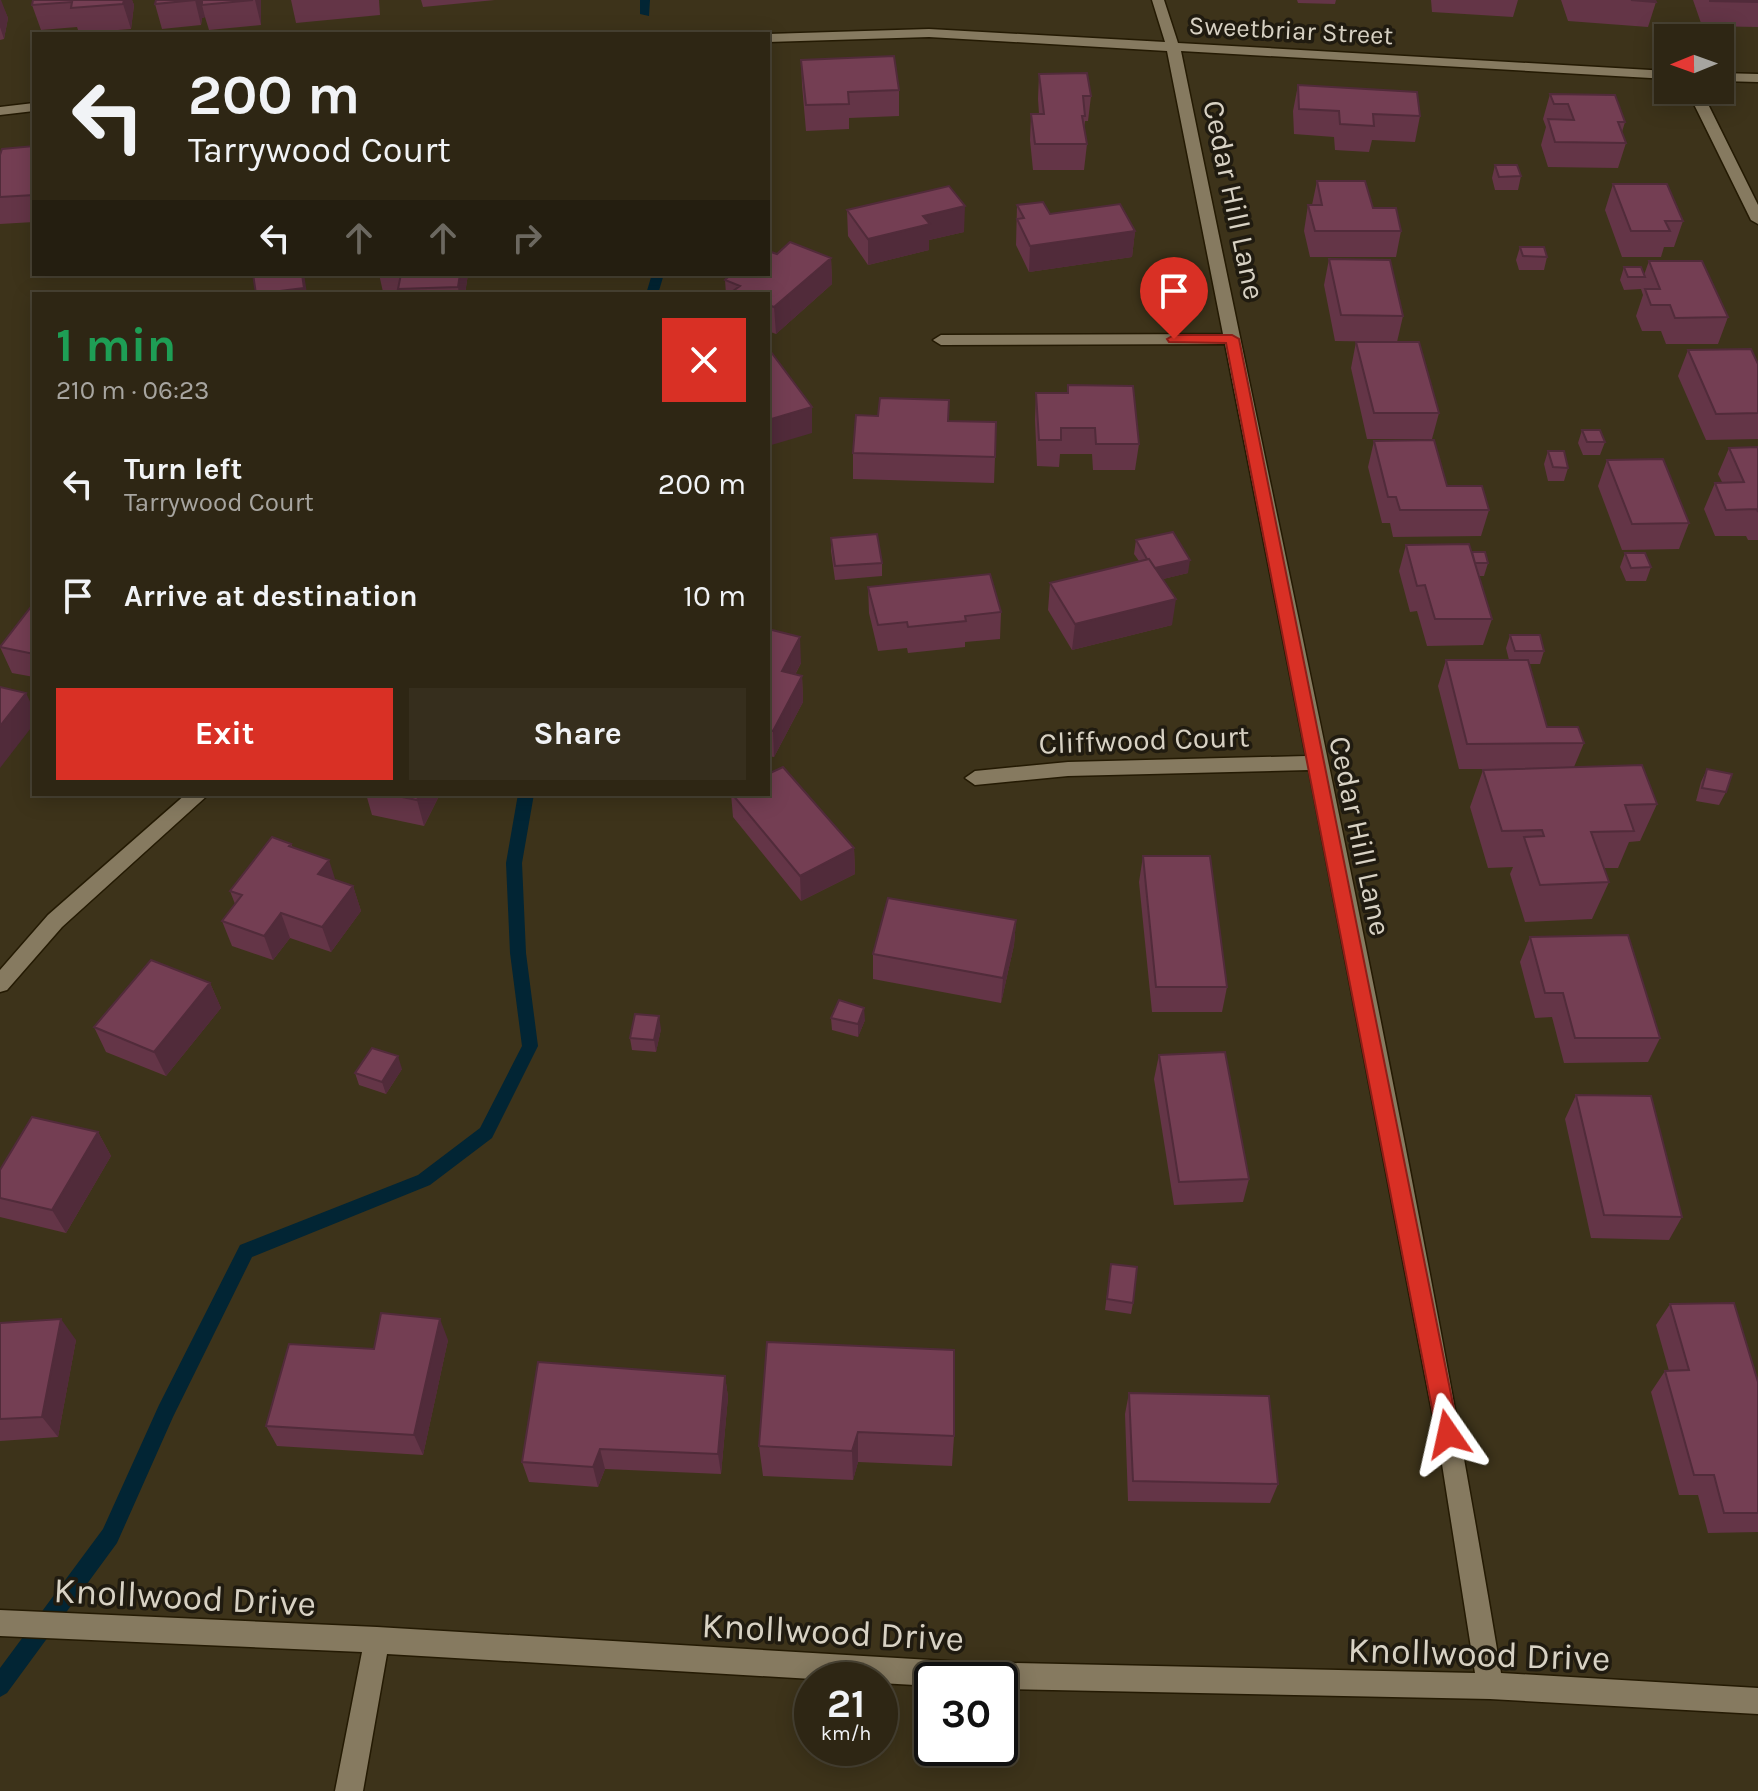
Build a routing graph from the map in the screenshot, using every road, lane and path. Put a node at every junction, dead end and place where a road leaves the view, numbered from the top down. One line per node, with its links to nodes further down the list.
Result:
1 (1158, 0): 3 (street, Cedar Hill Lane)
2 (770, 38): 3 (street, Sweetbriar Street)
3 (1173, 47): 4 (street, Sweetbriar Street); 11 (street, Cedar Hill Lane)
4 (1654, 74)
5 (1734, 77): 6 (street)
6 (1758, 78)
7 (1701, 104): 10 (street)
8 (32, 107): 9 (street)
9 (0, 111)
10 (1758, 220)
11 (1232, 339): 12 (street); 13 (street, Cedar Hill Lane)
12 (941, 340)
13 (1314, 763): 14 (street, Cliffwood Court); 19 (street, Cedar Hill Lane)
14 (975, 778)
15 (197, 796): 16 (street)
16 (0, 984)
17 (0, 1623): 18 (street, Knollwood Drive)
18 (377, 1640): 19 (street, Knollwood Drive); 21 (street)
19 (1490, 1686): 20 (street, Knollwood Drive)
20 (1758, 1701)
21 (349, 1791)

